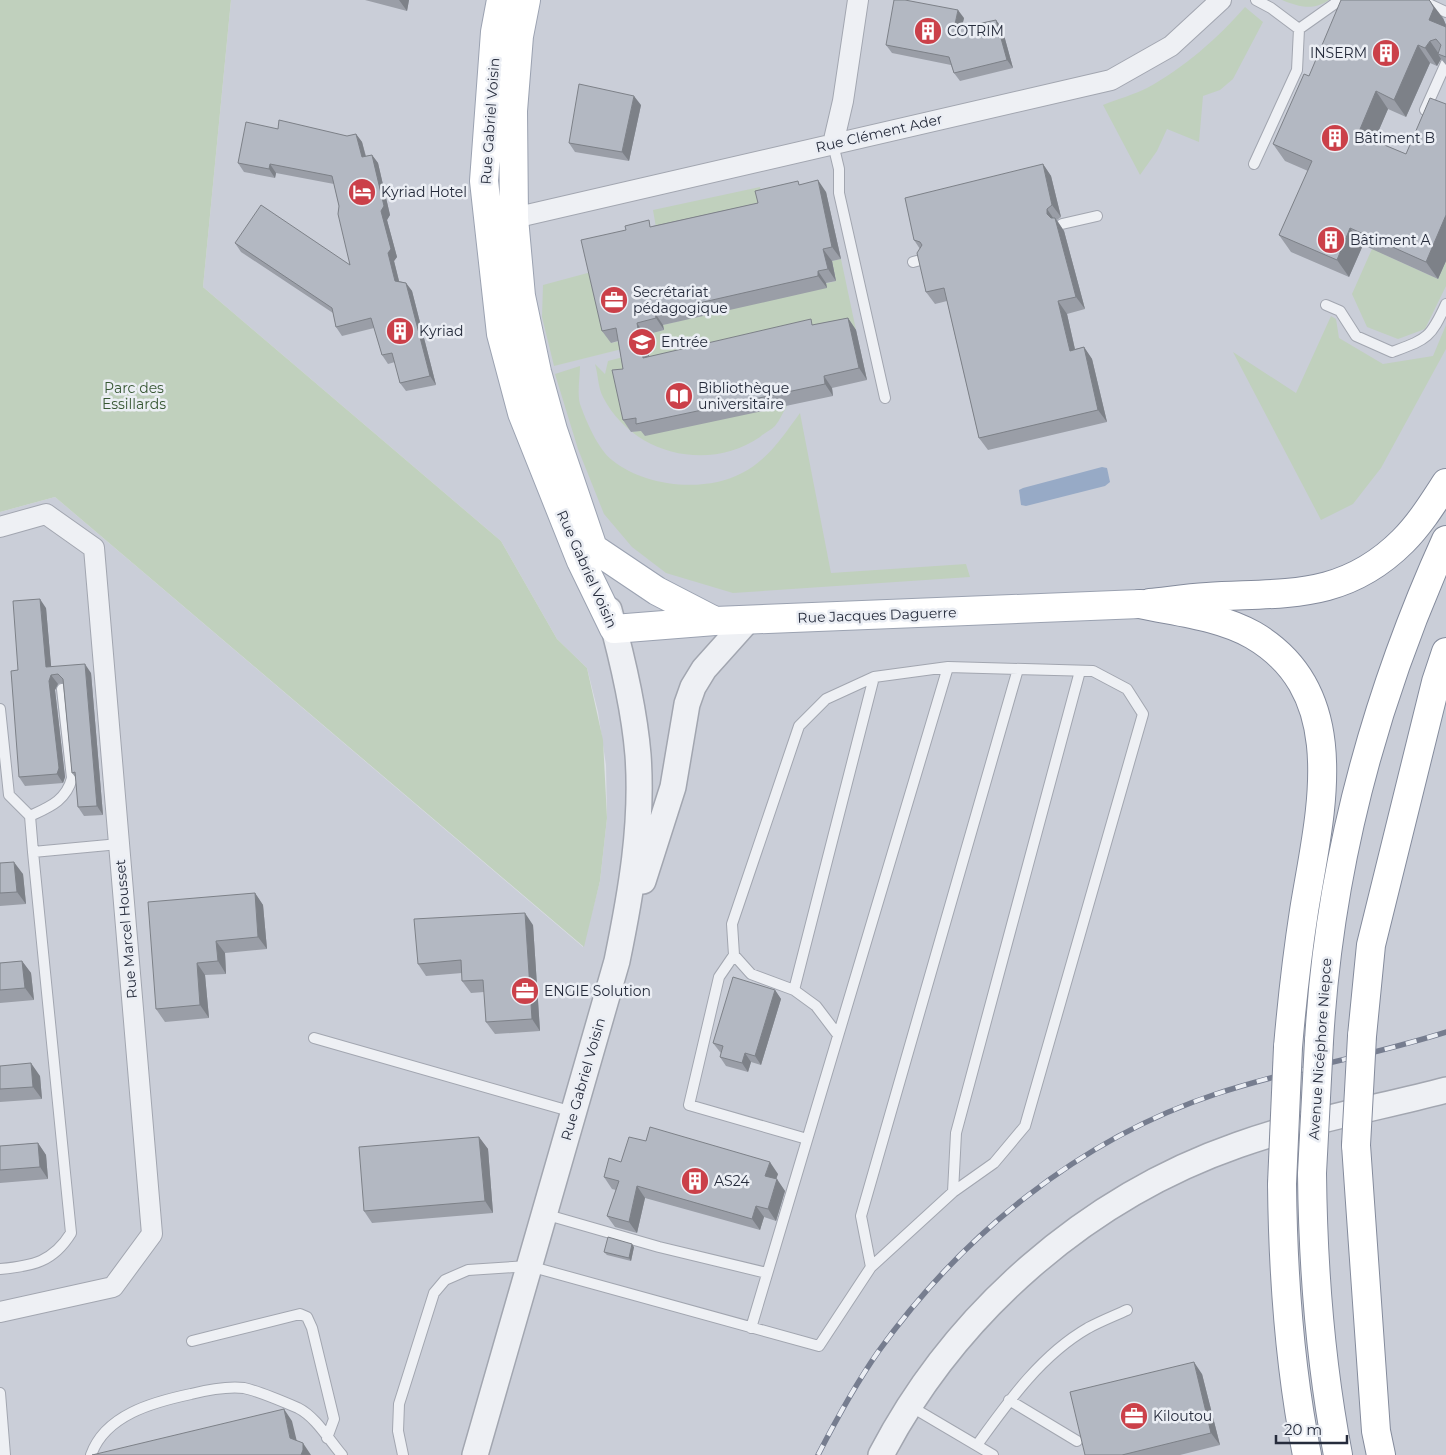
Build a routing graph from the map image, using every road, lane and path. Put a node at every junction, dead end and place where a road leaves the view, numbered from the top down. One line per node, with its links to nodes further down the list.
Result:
1 (501, 0): 10 (main road)
2 (526, 0): 10 (main road)
3 (858, 0): 14 (street)
4 (1221, 0): 14 (street, Rue Clément Ader)
5 (1256, 0): 9 (lane)
6 (1340, 0): 9 (lane)
7 (1420, 0): 8 (lane)
8 (1446, 12)
9 (1300, 29): 15 (lane)
10 (507, 34): 17 (main road)
11 (1446, 63): 12 (lane)
12 (1443, 76): 13 (lane)
13 (1423, 115)
14 (833, 144): 17 (street, Rue Clément Ader); 23 (lane)
15 (1254, 164)
16 (1097, 216): 18 (lane)
17 (501, 217): 27 (main road); 31 (main road, Rue Gabriel Voisin)
18 (1062, 224)
19 (924, 259): 20 (lane)
20 (913, 262)
21 (1446, 304): 22 (lane)
22 (1326, 306)
23 (885, 398)
24 (1446, 483): 28 (main road)
25 (0, 527): 41 (street, Rue Marcel Housset)
26 (1446, 540): 75 (main road, Avenue Nicéphore Niepce, bridge)
27 (594, 548): 29 (main road); 31 (street)
28 (1140, 604): 30 (main road, Rue Jacques Daguerre); 74 (main road, bridge)
29 (715, 621): 30 (main road, Rue Jacques Daguerre); 31 (main road, Rue Jacques Daguerre)
30 (747, 621): 44 (street)
31 (614, 629): 44 (street, Rue Gabriel Voisin)
32 (1446, 652): 36 (main road)
33 (948, 667): 34 (lane); 37 (lane); 46 (lane)
34 (1018, 669): 35 (lane); 54 (lane)
35 (1080, 671): 51 (lane); 51 (lane)
36 (1441, 672): 76 (main road, bridge)
37 (874, 677): 43 (lane); 45 (lane)
38 (62, 689): 40 (lane)
39 (0, 709): 40 (lane)
40 (30, 816): 42 (lane)
41 (119, 844): 42 (lane); 58 (street, Rue Marcel Housset)
42 (32, 852): 55 (lane)
43 (734, 955): 45 (lane); 50 (lane)
44 (617, 962): 49 (street, Rue Gabriel Voisin)
45 (794, 990): 46 (lane)
46 (838, 1035): 50 (lane)
47 (314, 1038): 49 (lane)
48 (1446, 1090): 63 (street)
49 (574, 1112): 52 (street, Rue Gabriel Voisin)
50 (807, 1139): 56 (lane)
51 (953, 1192): 54 (lane)
52 (544, 1214): 53 (street, Rue Gabriel Voisin); 56 (lane)
53 (529, 1266): 59 (lane); 70 (lane); 71 (street, Rue Gabriel Voisin)
54 (871, 1267): 59 (lane)
55 (0, 1269)
56 (767, 1273): 59 (lane)
57 (1127, 1310): 62 (lane)
58 (0, 1312)
59 (751, 1328)
60 (192, 1341): 64 (lane)
61 (0, 1393): 67 (lane)
62 (1009, 1400): 65 (lane); 66 (lane)
63 (909, 1405): 66 (lane); 72 (street)
64 (327, 1438): 68 (lane); 69 (lane)
65 (1077, 1441)
66 (977, 1446): 73 (lane)
67 (5, 1455)
68 (91, 1455)
69 (342, 1455)
70 (403, 1455)
71 (475, 1455)
72 (881, 1455)
73 (993, 1455)
74 (1307, 1455)
75 (1338, 1455)
76 (1381, 1455)

